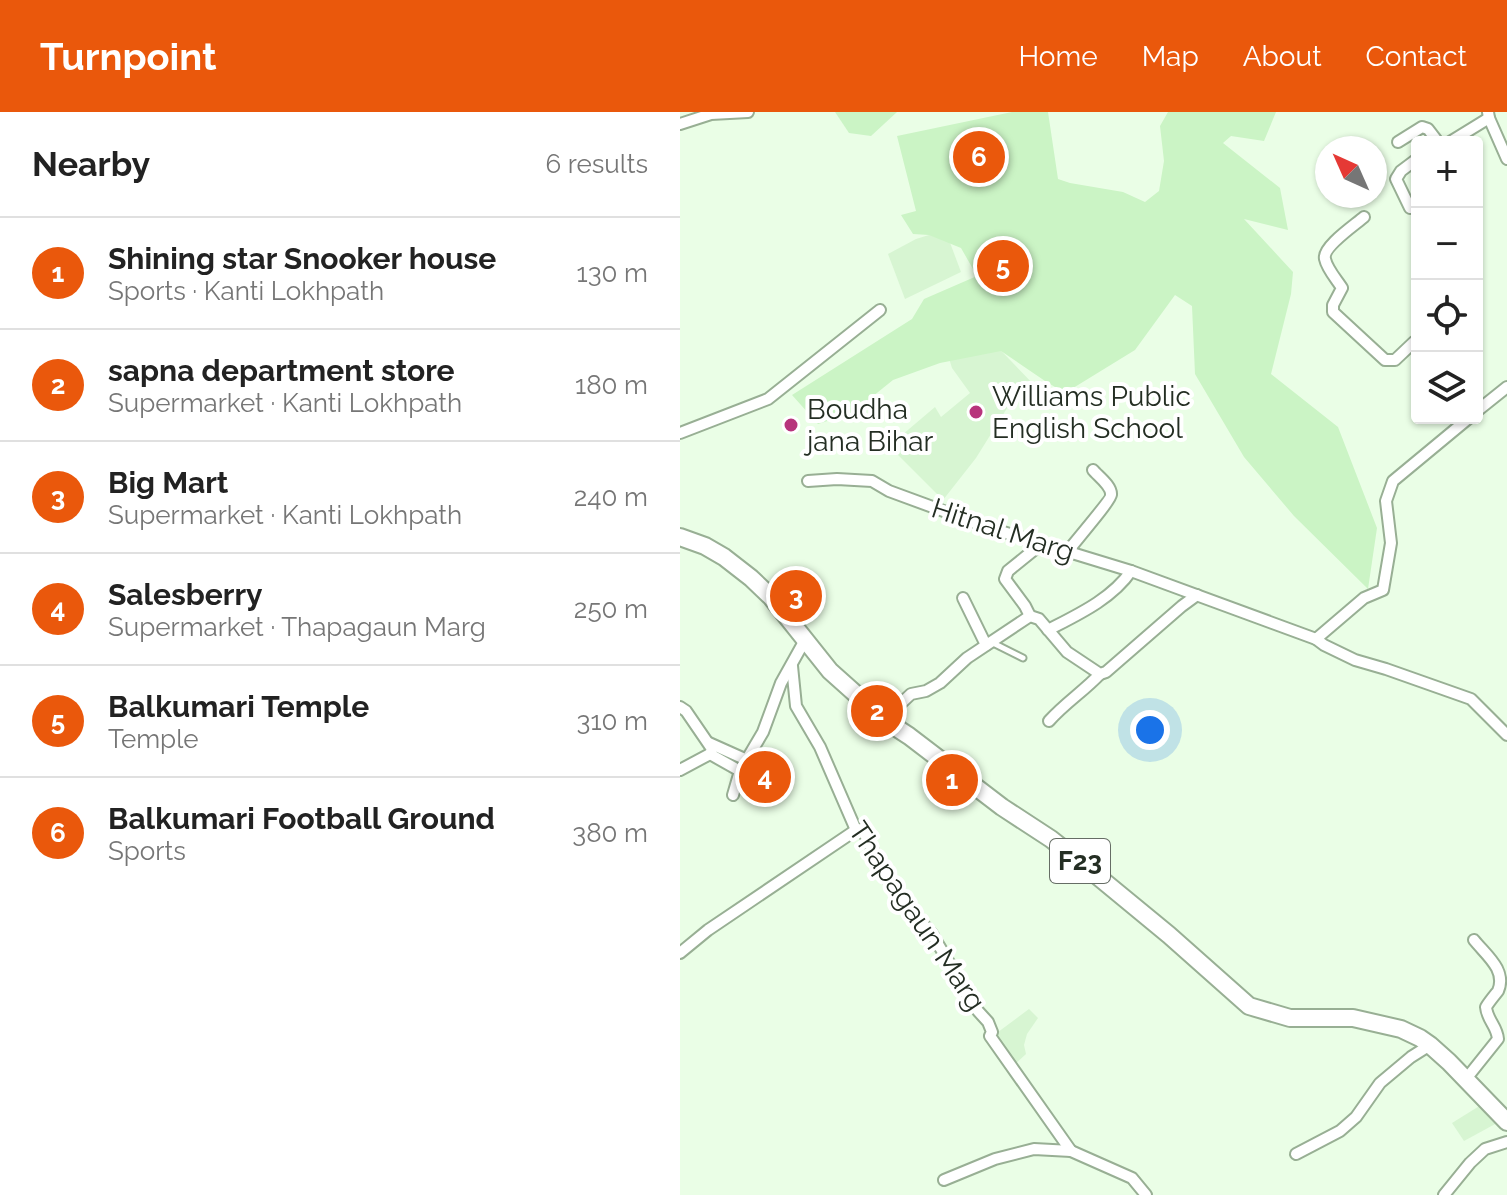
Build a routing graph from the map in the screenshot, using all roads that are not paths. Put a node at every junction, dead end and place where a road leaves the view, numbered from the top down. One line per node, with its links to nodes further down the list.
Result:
1 (748, 112): 3 (street)
2 (1488, 115): 5 (street); 7 (street)
3 (680, 124)
4 (1433, 136): 6 (street)
5 (1458, 136)
6 (1398, 142)
7 (1507, 159)
8 (1411, 164): 9 (street)
9 (1410, 208)
10 (1364, 217): 12 (street)
11 (880, 310): 16 (street)
12 (1411, 346)
13 (1507, 387): 14 (street)
14 (1483, 403)
15 (1462, 424): 27 (street)
16 (680, 433)
17 (1093, 470): 21 (street)
18 (808, 481): 20 (street, Hitnal Marg)
19 (680, 537): 28 (main road, F23)
20 (1040, 545): 21 (street, Hitnal Marg); 25 (street)
21 (1068, 551): 22 (street, Hitnal Marg)
22 (1131, 571): 23 (street, Hitnal Marg); 26 (street)
23 (1197, 595): 27 (street, Hitnal Marg); 32 (street)
24 (963, 598): 29 (street)
25 (1030, 616): 26 (street); 29 (street)
26 (1048, 630): 32 (street)
27 (1316, 639): 36 (street, Hitnal Marg)
28 (805, 640): 31 (street); 34 (main road, F23)
29 (988, 643): 30 (lane); 34 (street)
30 (1023, 658)
31 (792, 666): 38 (street); 42 (street, Thapagaun Marg)
32 (1100, 674): 35 (street)
33 (680, 707): 37 (street)
34 (886, 721): 47 (main road, F23)
35 (1049, 721)
36 (1507, 735)
37 (709, 748): 38 (street); 39 (street); 40 (street)
38 (747, 760): 40 (street)
39 (680, 770)
40 (740, 771): 41 (street)
41 (733, 795)
42 (856, 830): 44 (street); 51 (street, Thapagaun Marg)
43 (1474, 940): 45 (street)
44 (680, 953)
45 (1504, 986): 46 (street)
46 (1502, 1038): 48 (street)
47 (1430, 1045): 48 (main road, F23); 52 (street)
48 (1466, 1079): 49 (main road, F23)
49 (1507, 1122)
50 (1507, 1142): 55 (street)
51 (1071, 1151): 53 (street); 54 (street)
52 (1296, 1154)
53 (944, 1180)
54 (1146, 1195)
55 (1444, 1195)

